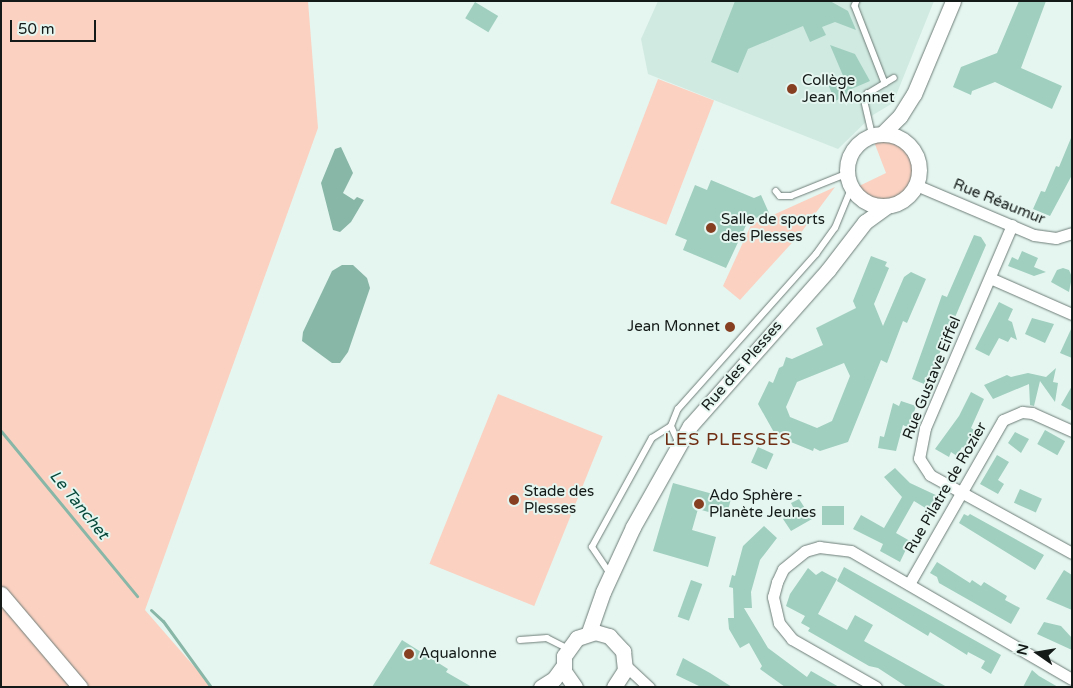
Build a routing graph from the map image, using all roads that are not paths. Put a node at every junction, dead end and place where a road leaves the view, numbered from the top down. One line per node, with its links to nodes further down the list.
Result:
1 (856, 1): 4 (lane)
2 (953, 1): 5 (street)
3 (894, 78): 4 (lane)
4 (885, 83): 6 (lane)
5 (914, 94): 6 (street); 7 (street)
6 (877, 134): 7 (street); 8 (street)
7 (909, 144): 9 (street)
8 (846, 174): 10 (lane); 11 (street)
9 (916, 185): 12 (street); 13 (street, Rue Réaumur)
10 (776, 190)
11 (853, 192): 12 (street); 15 (street, Rue des Plesses); 18 (lane)
12 (886, 207): 15 (street, Rue des Plesses)
13 (1012, 225): 14 (street, Rue Réaumur); 16 (street, Rue Gustave Eiffel)
14 (1072, 233)
15 (846, 246): 20 (street, Rue des Plesses)
16 (990, 278): 17 (street); 21 (street, Rue Gustave Eiffel)
17 (1072, 314)
18 (671, 426): 20 (lane); 23 (lane)
19 (1072, 431): 21 (street, Rue Pilatre de Rozier)
20 (679, 444): 23 (street, Rue des Plesses)
21 (960, 492): 22 (street, Rue Gustave Eiffel); 24 (street, Rue Pilatre de Rozier)
22 (1072, 553)
23 (612, 576): 26 (street, Rue des Plesses); 27 (street, Rue des Plesses)
24 (908, 584): 32 (street); 40 (street)
25 (1, 594): 33 (street)
26 (589, 632): 27 (street); 29 (street)
27 (610, 636): 31 (street)
28 (520, 640): 29 (lane)
29 (568, 648): 30 (street)
30 (564, 665): 34 (street); 35 (street)
31 (626, 665): 36 (street); 39 (street)
32 (1072, 679)
33 (80, 687)
34 (541, 687)
35 (575, 687)
36 (614, 687)
37 (619, 687): 38 (street)
38 (626, 687)
39 (649, 687)
40 (876, 687)

